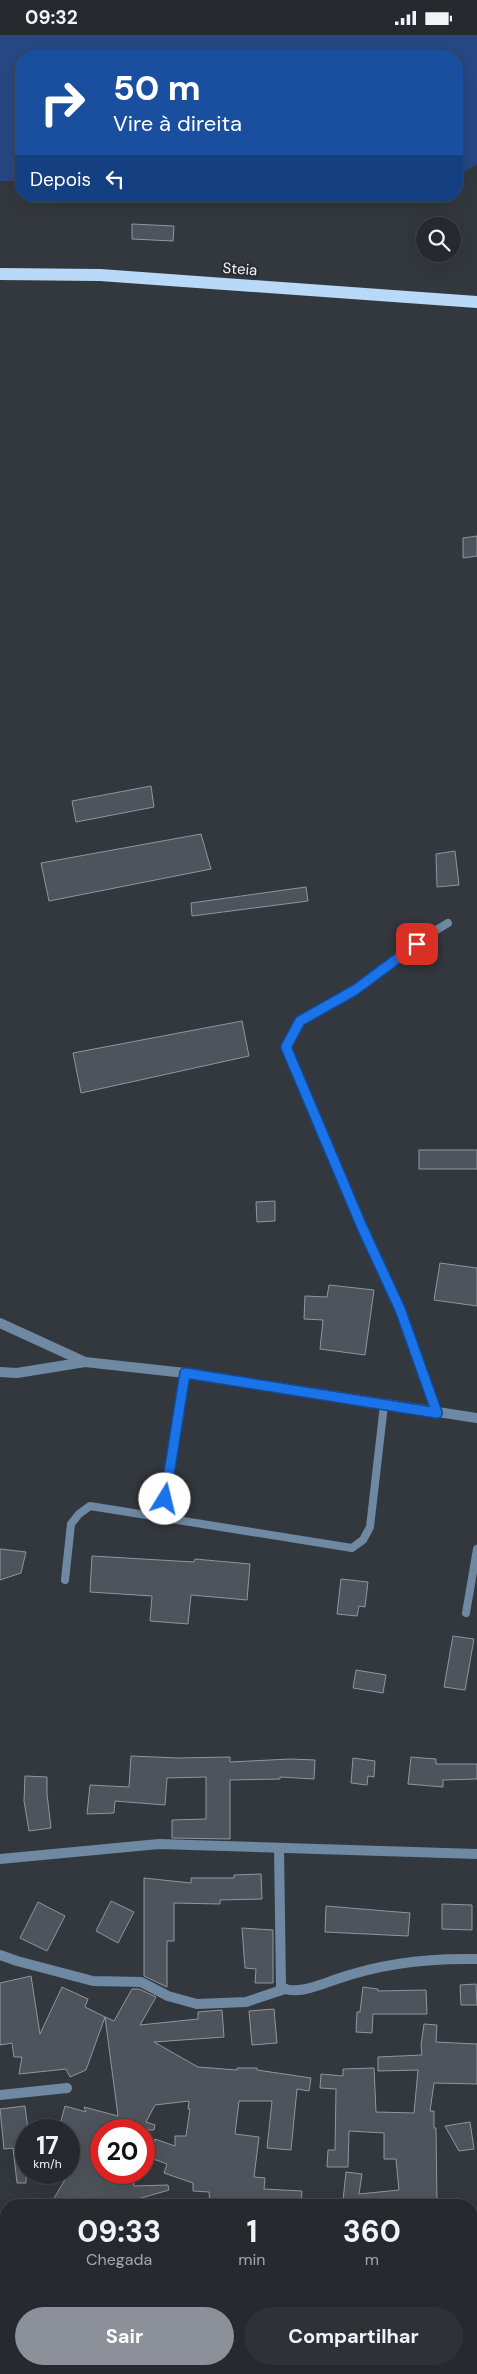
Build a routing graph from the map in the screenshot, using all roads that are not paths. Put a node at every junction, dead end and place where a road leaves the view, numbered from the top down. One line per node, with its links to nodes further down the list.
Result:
1 (0, 274): 2 (main road, Steia)
2 (477, 302)
3 (448, 923): 9 (lane)
4 (0, 1323): 5 (street)
5 (85, 1362): 6 (street); 7 (street)
6 (0, 1372)
7 (185, 1373): 8 (street); 11 (lane)
8 (384, 1405): 9 (street); 11 (lane)
9 (437, 1413): 10 (street)
10 (477, 1418)
11 (162, 1517): 13 (lane)
12 (477, 1549): 14 (lane)
13 (65, 1579)
14 (466, 1613)
15 (279, 1848): 16 (street); 17 (street); 20 (street)
16 (477, 1854)
17 (0, 1859)
18 (0, 1955): 20 (street)
19 (477, 1959): 20 (street)
20 (285, 1989)
21 (67, 2088): 22 (street)
22 (0, 2095)

